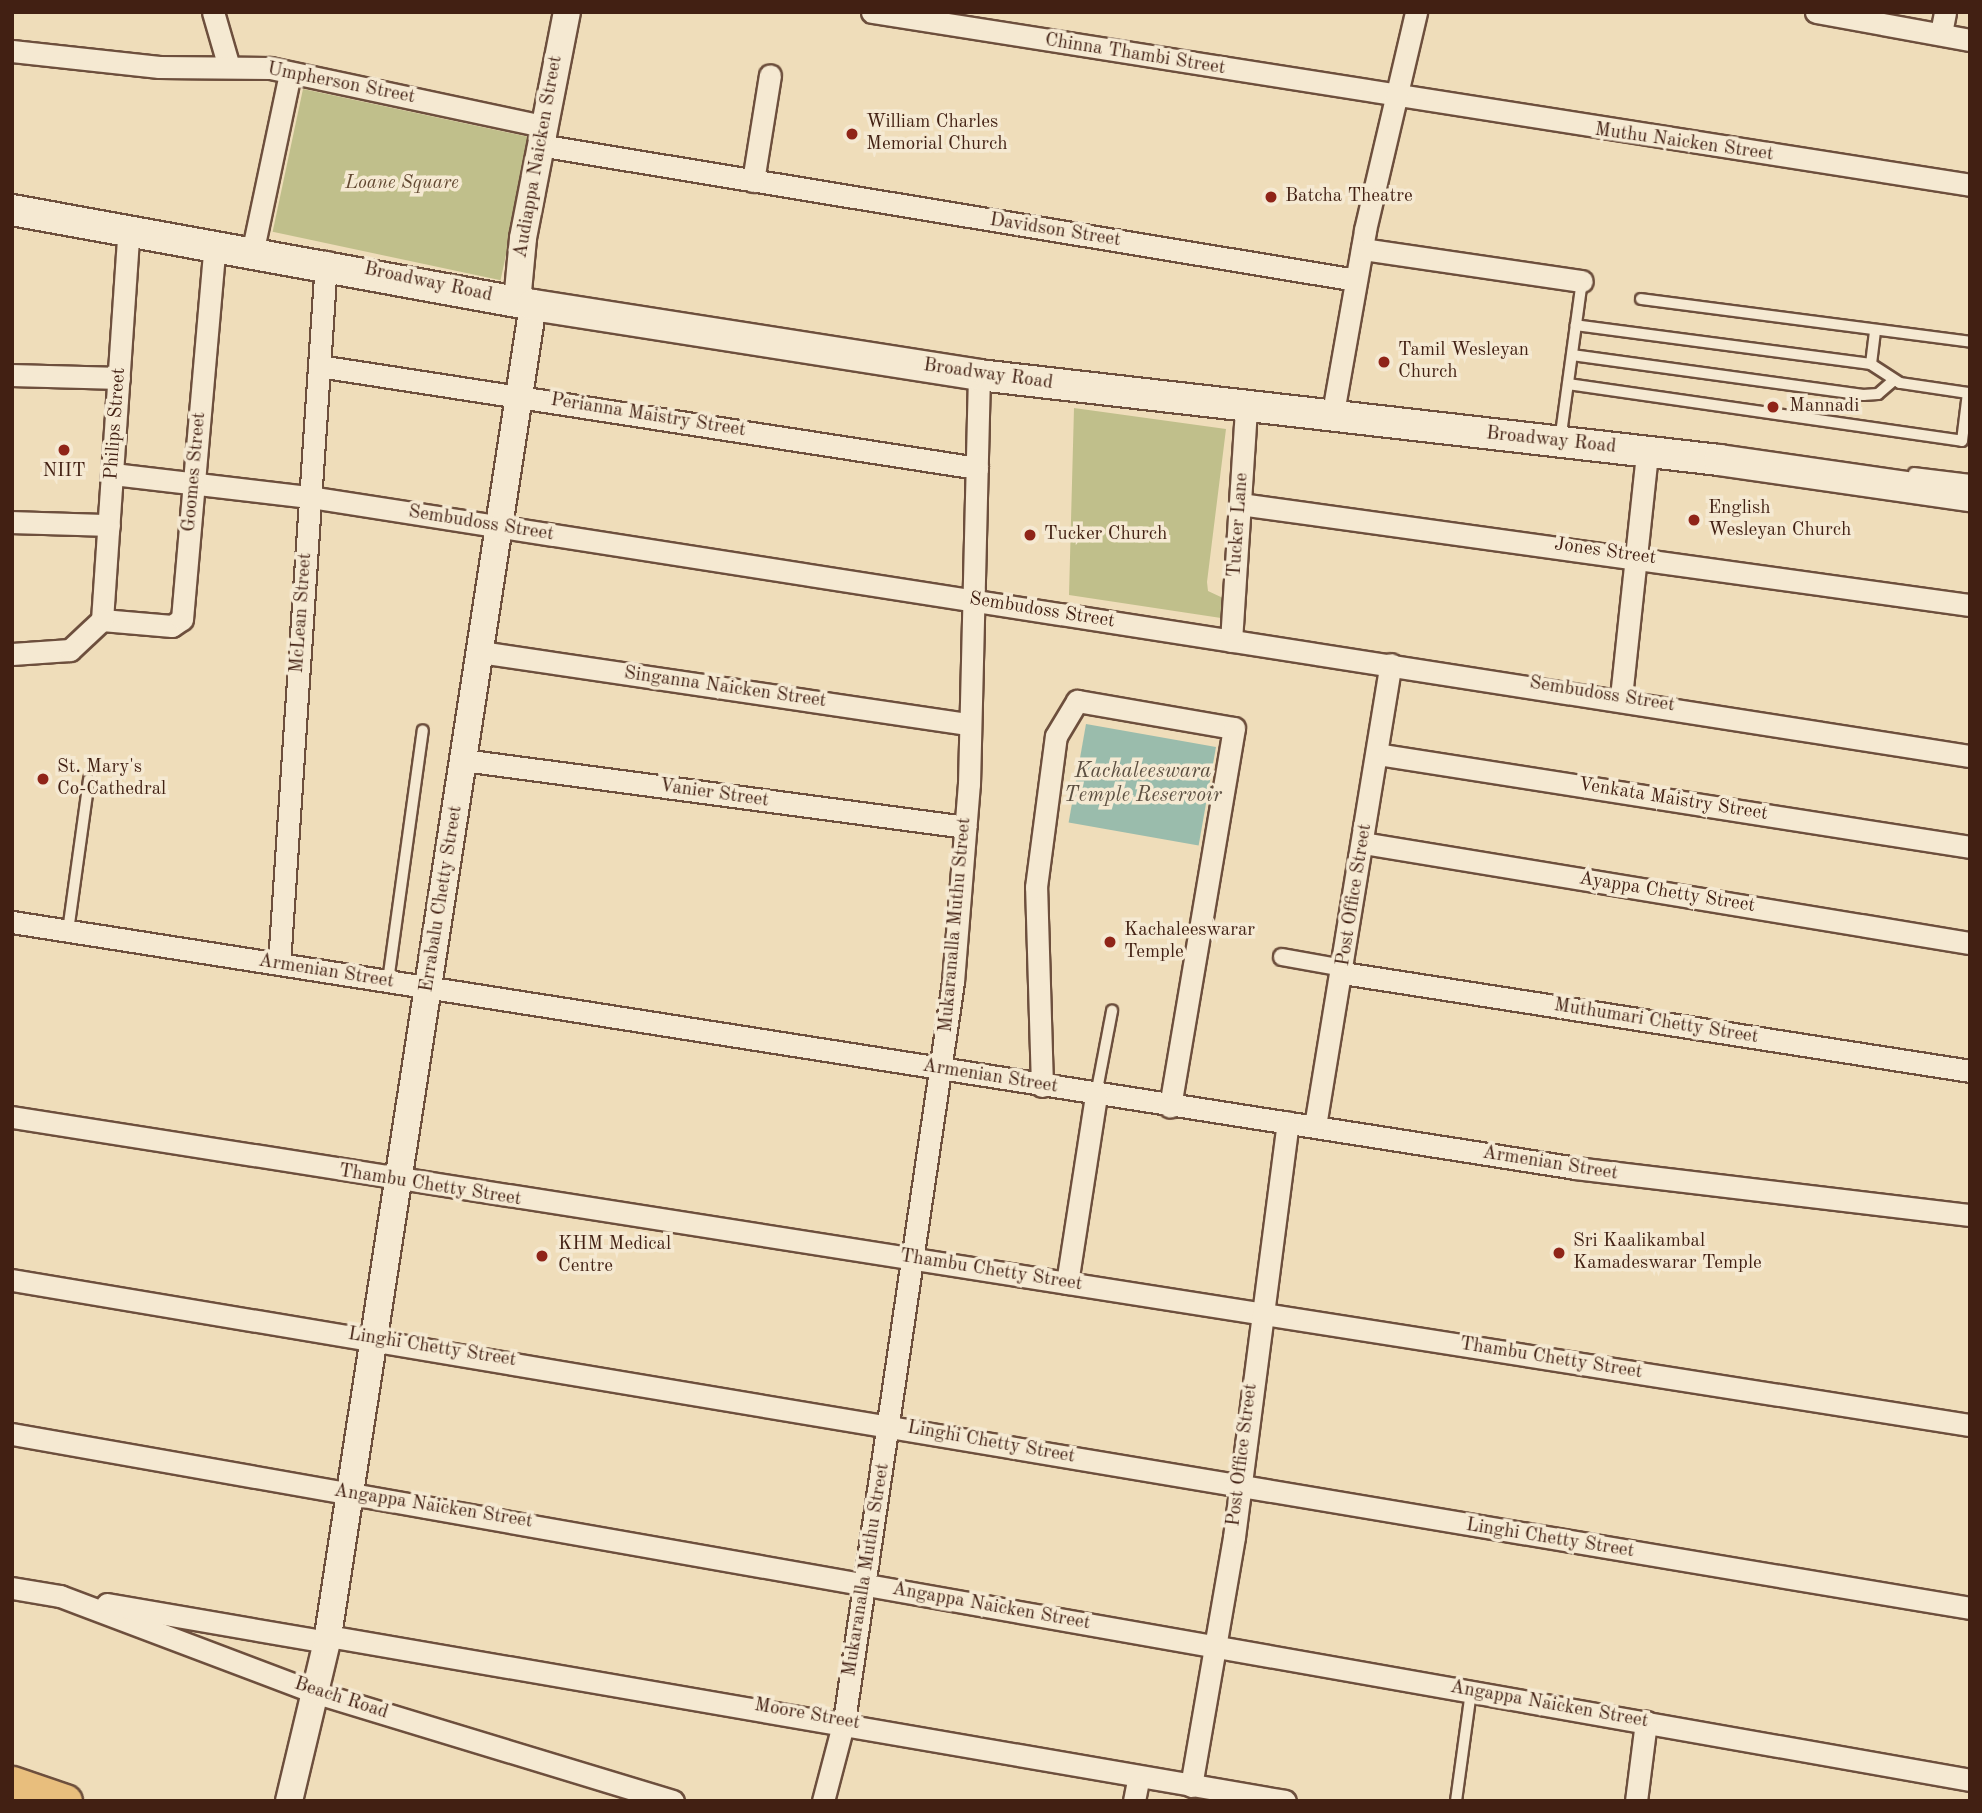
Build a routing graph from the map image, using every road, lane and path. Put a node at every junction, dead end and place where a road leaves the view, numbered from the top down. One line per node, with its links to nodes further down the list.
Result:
1 (212, 12): 9 (street)
2 (567, 12): 13 (street, Audiappa Naicken Street)
3 (872, 12): 12 (street, Chinna Thambi Street)
4 (1416, 12): 12 (street)
5 (1816, 12): 6 (street)
6 (1943, 23): 7 (street)
7 (1970, 40)
8 (12, 51): 9 (street, Umpherson Street)
9 (229, 67): 10 (street, Umpherson Street)
10 (290, 73): 13 (street, Umpherson Street); 20 (street)
11 (770, 75): 14 (street)
12 (1398, 99): 15 (street, Muthu Naicken Street); 18 (street)
13 (541, 135): 14 (street, Davidson Street); 25 (street, Audiappa Naicken Street)
14 (753, 181): 22 (street, Davidson Street)
15 (1970, 185)
16 (12, 210): 17 (main road, Broadway Road)
17 (130, 228): 19 (main road, Broadway Road); 34 (street, Philips Street)
18 (1363, 240): 22 (street); 23 (street)
19 (215, 243): 20 (main road, Broadway Road); 46 (street, Goomes Street)
20 (253, 250): 21 (main road, Broadway Road)
21 (326, 262): 25 (main road, Broadway Road); 31 (street, McLean Street)
22 (1356, 281): 39 (street)
23 (1582, 281): 26 (lane)
24 (1640, 299): 27 (lane)
25 (525, 303): 33 (main road, Broadway Road); 37 (street, Errabalu Chetty Street)
26 (1576, 325): 29 (lane); 30 (lane)
27 (1875, 330): 28 (lane); 30 (lane)
28 (1970, 342)
29 (1572, 355): 35 (lane); 36 (lane)
30 (1871, 364): 35 (lane)
31 (319, 366): 37 (street, Perianna Maistry Street); 48 (street, McLean Street)
32 (12, 375): 34 (street)
33 (979, 375): 38 (main road, Broadway Road); 43 (street, Mukaranalla Muthu Street)
34 (119, 378): 44 (street, Philips Street)
35 (1893, 381): 36 (lane)
36 (1568, 384): 40 (lane)
37 (516, 395): 43 (street, Perianna Maistry Street); 52 (street, Errabalu Chetty Street)
38 (1246, 409): 39 (main road, Broadway Road); 49 (street, Tucker Lane)
39 (1332, 418): 40 (main road, Broadway Road)
40 (1560, 442): 42 (main road, Broadway Road)
41 (1721, 450): 45 (lane)
42 (1647, 452): 47 (main road, Broadway Road); 53 (street)
43 (977, 468): 54 (street, Mukaranalla Muthu Street)
44 (113, 474): 46 (street, Sembudoss Street); 51 (street, Philips Street)
45 (1970, 480)
46 (194, 483): 48 (street, Sembudoss Street); 56 (street, Goomes Street)
47 (1970, 496)
48 (310, 497): 52 (street, Sembudoss Street); 75 (street, McLean Street)
49 (1240, 504): 53 (street, Jones Street); 57 (street, Tucker Lane)
50 (12, 522): 51 (street)
51 (109, 525): 56 (street, Philips Street)
52 (499, 526): 54 (street, Sembudoss Street); 58 (street, Errabalu Chetty Street)
53 (1636, 556): 55 (street, Jones Street); 61 (street)
54 (973, 600): 57 (street, Sembudoss Street); 62 (street, Mukaranalla Muthu Street)
55 (1970, 605)
56 (102, 620): 59 (street)
57 (1231, 641): 60 (street, Sembudoss Street)
58 (480, 652): 62 (street, Singanna Naicken Street); 66 (street, Errabalu Chetty Street)
59 (12, 654)
60 (1391, 664): 61 (street, Sembudoss Street); 64 (street, Post Office Street)
61 (1621, 697): 65 (street, Sembudoss Street)
62 (970, 724): 68 (street, Mukaranalla Muthu Street)
63 (423, 730): 77 (lane)
64 (1377, 754): 69 (street, Post Office Street); 70 (street, Venkata Maistry Street)
65 (1970, 756)
66 (463, 760): 68 (street, Vanier Street); 78 (street, Errabalu Chetty Street)
67 (89, 779): 72 (lane)
68 (965, 827): 80 (street, Mukaranalla Muthu Street)
69 (1363, 842): 73 (street, Ayappa Chetty Street); 76 (street, Post Office Street)
70 (1970, 847)
71 (12, 922): 72 (street, Armenian Street)
72 (68, 931): 75 (street, Armenian Street)
73 (1970, 943)
74 (1282, 957): 76 (street)
75 (279, 964): 77 (street, Armenian Street)
76 (1343, 971): 81 (street, Muthumari Chetty Street); 87 (street, Post Office Street)
77 (388, 981): 78 (street, Armenian Street)
78 (428, 988): 80 (street, Armenian Street); 88 (street, Errabalu Chetty Street)
79 (1112, 1011): 83 (lane)
80 (941, 1069): 82 (street, Armenian Street); 90 (street, Mukaranalla Muthu Street)
81 (1970, 1071)
82 (1042, 1086): 83 (street, Armenian Street); 84 (street)
83 (1096, 1095): 84 (street, Armenian Street); 92 (street)
84 (1170, 1107): 86 (street, Armenian Street)
85 (12, 1117): 88 (street, Thambu Chetty Street)
86 (1288, 1122): 87 (street, Armenian Street); 93 (street, Post Office Street)
87 (1315, 1126): 89 (street, Armenian Street)
88 (399, 1182): 90 (street, Thambu Chetty Street); 94 (street, Errabalu Chetty Street)
89 (1970, 1215)
90 (913, 1258): 92 (street, Thambu Chetty Street); 95 (street, Mukaranalla Muthu Street)
91 (12, 1280): 94 (street, Linghi Chetty Street)
92 (1066, 1283): 93 (street, Thambu Chetty Street)
93 (1261, 1313): 96 (street, Thambu Chetty Street); 98 (street, Post Office Street)
94 (376, 1339): 95 (street, Linghi Chetty Street); 99 (street, Errabalu Chetty Street)
95 (889, 1424): 98 (street, Linghi Chetty Street); 100 (street, Mukaranalla Muthu Street)
96 (1970, 1425)
97 (12, 1434): 99 (street, Angappa Naicken Street)
98 (1240, 1488): 103 (street, Linghi Chetty Street); 105 (street, Post Office Street)
99 (351, 1494): 100 (street, Angappa Naicken Street); 104 (street, Errabalu Chetty Street)
100 (865, 1585): 105 (street, Angappa Naicken Street); 108 (street, Mukaranalla Muthu Street)
101 (12, 1588): 102 (street, Beach Road)
102 (60, 1596): 104 (street, Moore Street); 107 (street, Beach Road)
103 (1970, 1608)
104 (328, 1639): 107 (street, Errabalu Chetty Street); 108 (street, Moore Street)
105 (1214, 1645): 106 (street, Angappa Naicken Street); 113 (street, Post Office Street)
106 (1471, 1691): 109 (street, Angappa Naicken Street); 120 (lane)
107 (317, 1693): 115 (street, Errabalu Chetty Street); 116 (street, Beach Road)
108 (844, 1721): 110 (street, Moore Street); 117 (street, Mukaranalla Muthu Street)
109 (1646, 1722): 111 (street, Angappa Naicken Street); 121 (street)
110 (1139, 1776): 113 (street, Moore Street); 118 (street)
111 (1970, 1780)
112 (12, 1783): 114 (main road)
113 (1191, 1786): 119 (street, Moore Street)
114 (65, 1801)
115 (289, 1801)
116 (673, 1801)
117 (823, 1801)
118 (1134, 1801)
119 (1285, 1801)
120 (1456, 1801)
121 (1636, 1801)

